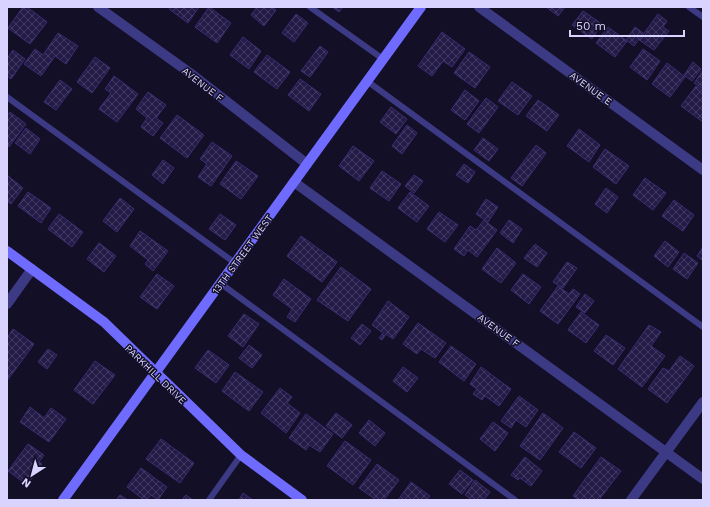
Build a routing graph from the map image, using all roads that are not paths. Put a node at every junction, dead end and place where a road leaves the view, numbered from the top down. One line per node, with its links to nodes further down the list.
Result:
1 (98, 7): 10 (street, AVENUE F)
2 (310, 7): 7 (lane)
3 (421, 7): 7 (street, 13TH STREET WEST)
4 (479, 7): 11 (street, AVENUE E)
5 (689, 7): 6 (lane)
6 (703, 17)
7 (383, 60): 8 (street, 13TH STREET WEST)
8 (367, 81): 10 (street, 13TH STREET WEST); 18 (lane)
9 (7, 97): 14 (lane)
10 (306, 164): 12 (street, 13TH STREET WEST)
11 (703, 170)
12 (294, 182): 14 (street, 13TH STREET WEST); 21 (street, AVENUE F)
13 (7, 251): 15 (street, PARKHILL DRIVE)
14 (235, 263): 16 (street, 13TH STREET WEST)
15 (32, 269): 17 (street); 19 (street, PARKHILL DRIVE)
16 (220, 283): 19 (street, 13TH STREET WEST); 27 (lane)
17 (7, 304)
18 (703, 327)
19 (155, 373): 22 (street, PARKHILL DRIVE); 24 (street, 13TH STREET WEST)
20 (703, 402): 21 (street)
21 (666, 452): 23 (street, AVENUE F); 28 (street)
22 (241, 455): 25 (lane); 26 (street, PARKHILL DRIVE)
23 (703, 479)
24 (63, 500)
25 (209, 500)
26 (302, 500)
27 (515, 500)
28 (631, 500)

